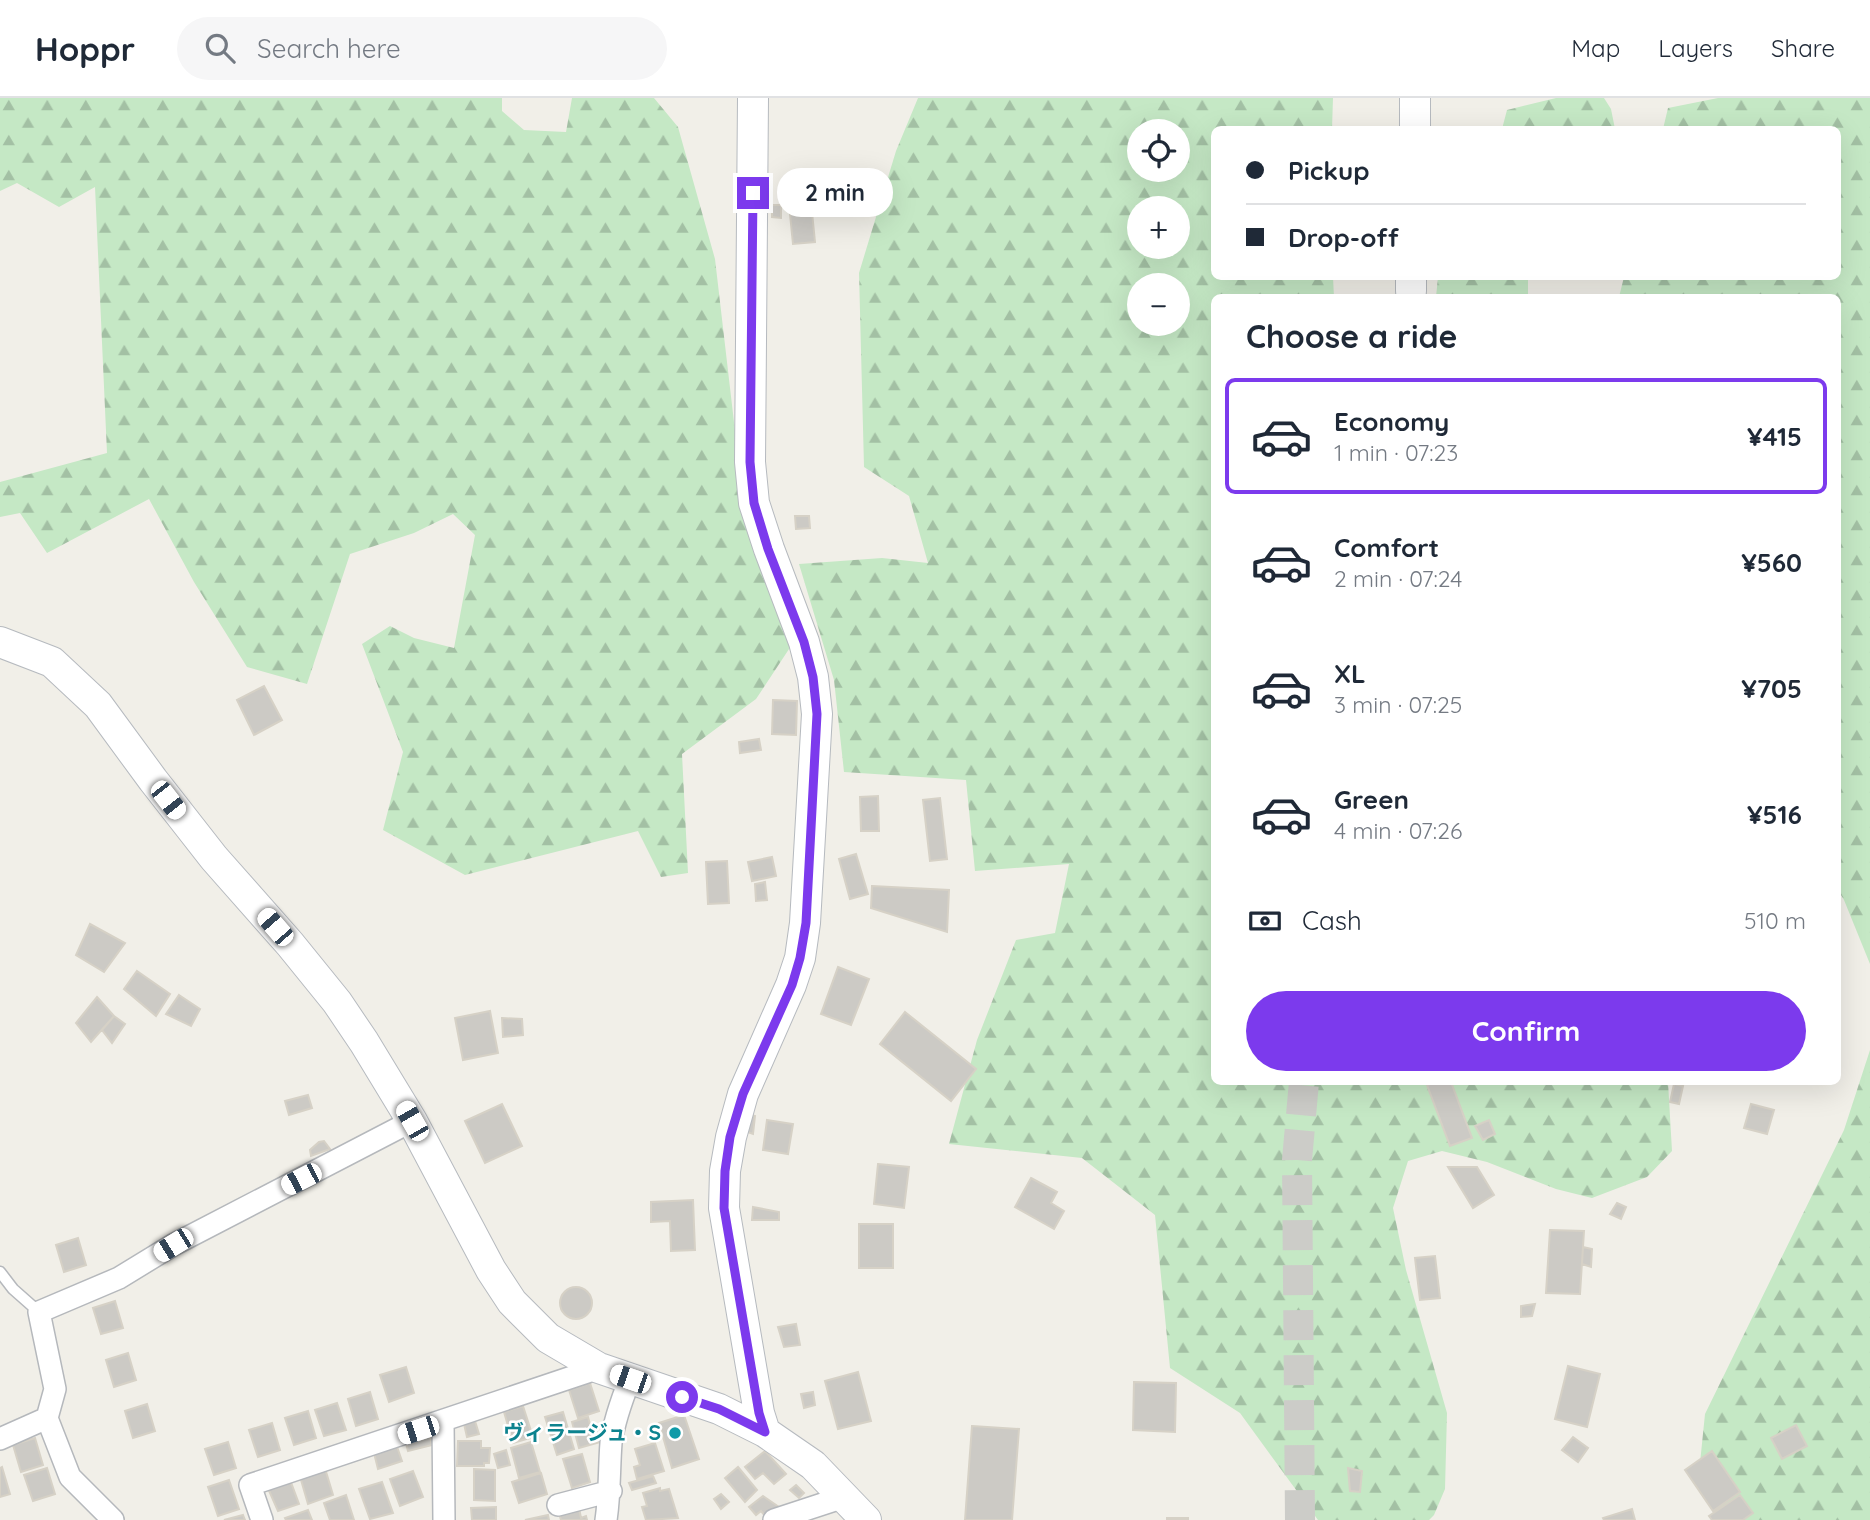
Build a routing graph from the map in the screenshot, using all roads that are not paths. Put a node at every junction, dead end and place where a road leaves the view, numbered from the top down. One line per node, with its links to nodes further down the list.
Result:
1 (753, 98): 12 (street)
2 (1415, 98): 3 (street)
3 (1415, 126)
4 (0, 642): 5 (street)
5 (412, 1121): 7 (street); 8 (street)
6 (0, 1272): 7 (lane)
7 (39, 1312): 10 (street)
8 (599, 1368): 9 (street); 11 (street)
9 (630, 1379): 12 (street); 14 (street)
10 (47, 1418): 13 (street); 18 (street)
11 (443, 1422): 17 (street); 19 (street)
12 (765, 1432): 15 (street)
13 (0, 1439)
14 (611, 1491): 16 (street); 20 (street)
15 (844, 1497): 21 (street); 22 (street)
16 (558, 1505)
17 (441, 1519)
18 (113, 1520)
19 (262, 1520)
20 (606, 1520)
21 (774, 1520)
22 (866, 1520)

